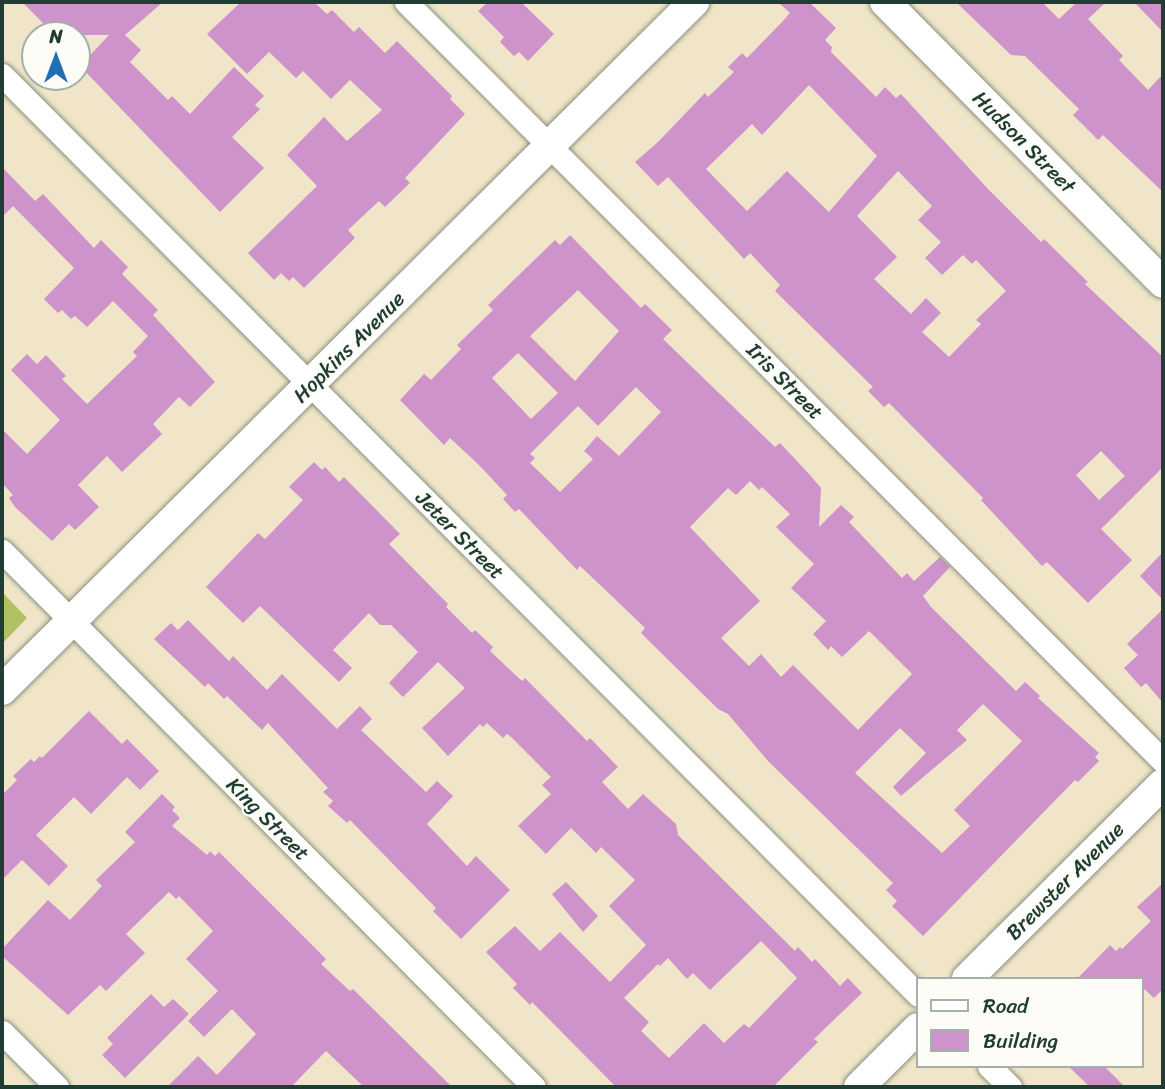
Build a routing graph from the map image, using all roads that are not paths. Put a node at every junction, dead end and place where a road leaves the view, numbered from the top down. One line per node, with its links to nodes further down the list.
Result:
1 (406, 2): 5 (street, Iris Street)
2 (694, 2): 5 (street, Hopkins Avenue)
3 (886, 2): 6 (street, Hudson Street)
4 (2, 75): 7 (street, Jeter Street)
5 (550, 145): 7 (street, Hopkins Avenue); 11 (street, Iris Street)
6 (1163, 283)
7 (311, 385): 9 (street, Hopkins Avenue); 14 (street, Jeter Street)
8 (2, 551): 9 (street, King Street)
9 (70, 621): 10 (street, Hopkins Avenue); 19 (street, King Street)
10 (2, 690)
11 (1163, 761)
12 (1163, 784): 13 (street, Brewster Avenue)
13 (969, 977)
14 (916, 993)
15 (916, 1030): 20 (street)
16 (2, 1032): 18 (street)
17 (991, 1068): 21 (street)
18 (57, 1087)
19 (534, 1087)
20 (859, 1087)
21 (1010, 1087)

